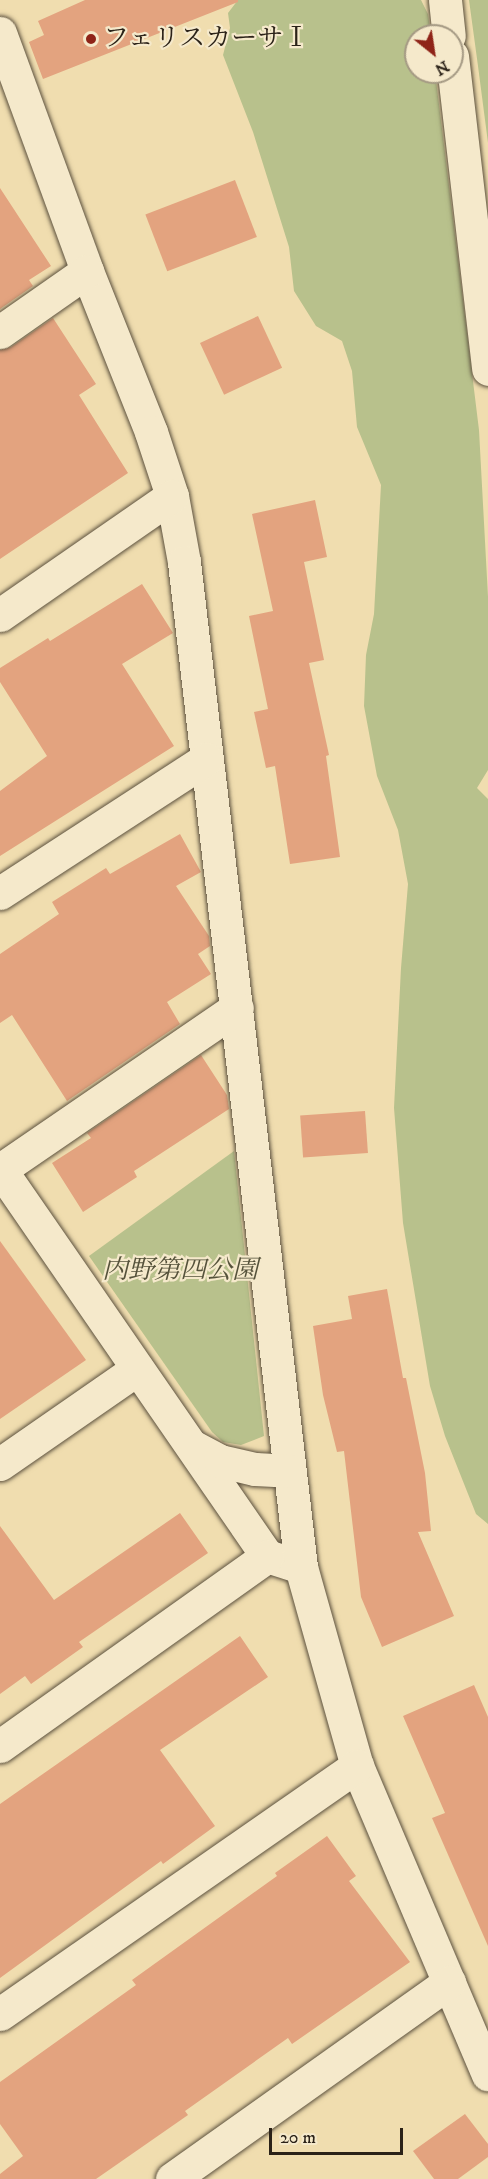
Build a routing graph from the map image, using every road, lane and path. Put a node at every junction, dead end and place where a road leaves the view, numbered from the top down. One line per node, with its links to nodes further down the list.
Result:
1 (445, 0): 2 (street)
2 (448, 24)
3 (0, 36): 5 (street)
4 (455, 84): 7 (street)
5 (87, 271): 6 (street); 8 (street)
6 (0, 332)
7 (488, 369)
8 (172, 496): 9 (street); 10 (street)
9 (0, 615)
10 (206, 759): 11 (street); 12 (street)
11 (0, 893)
12 (237, 1008): 13 (street); 17 (street)
13 (0, 1170): 14 (street)
14 (137, 1369): 15 (street); 16 (street)
15 (192, 1446): 17 (street); 18 (street)
16 (0, 1464)
17 (289, 1471): 19 (street)
18 (267, 1556): 19 (street); 20 (street)
19 (301, 1567): 21 (street)
20 (0, 1746)
21 (357, 1766): 22 (street); 23 (street)
22 (449, 1982): 24 (street); 25 (street)
23 (0, 2014)
24 (488, 2074)
25 (172, 2179)

